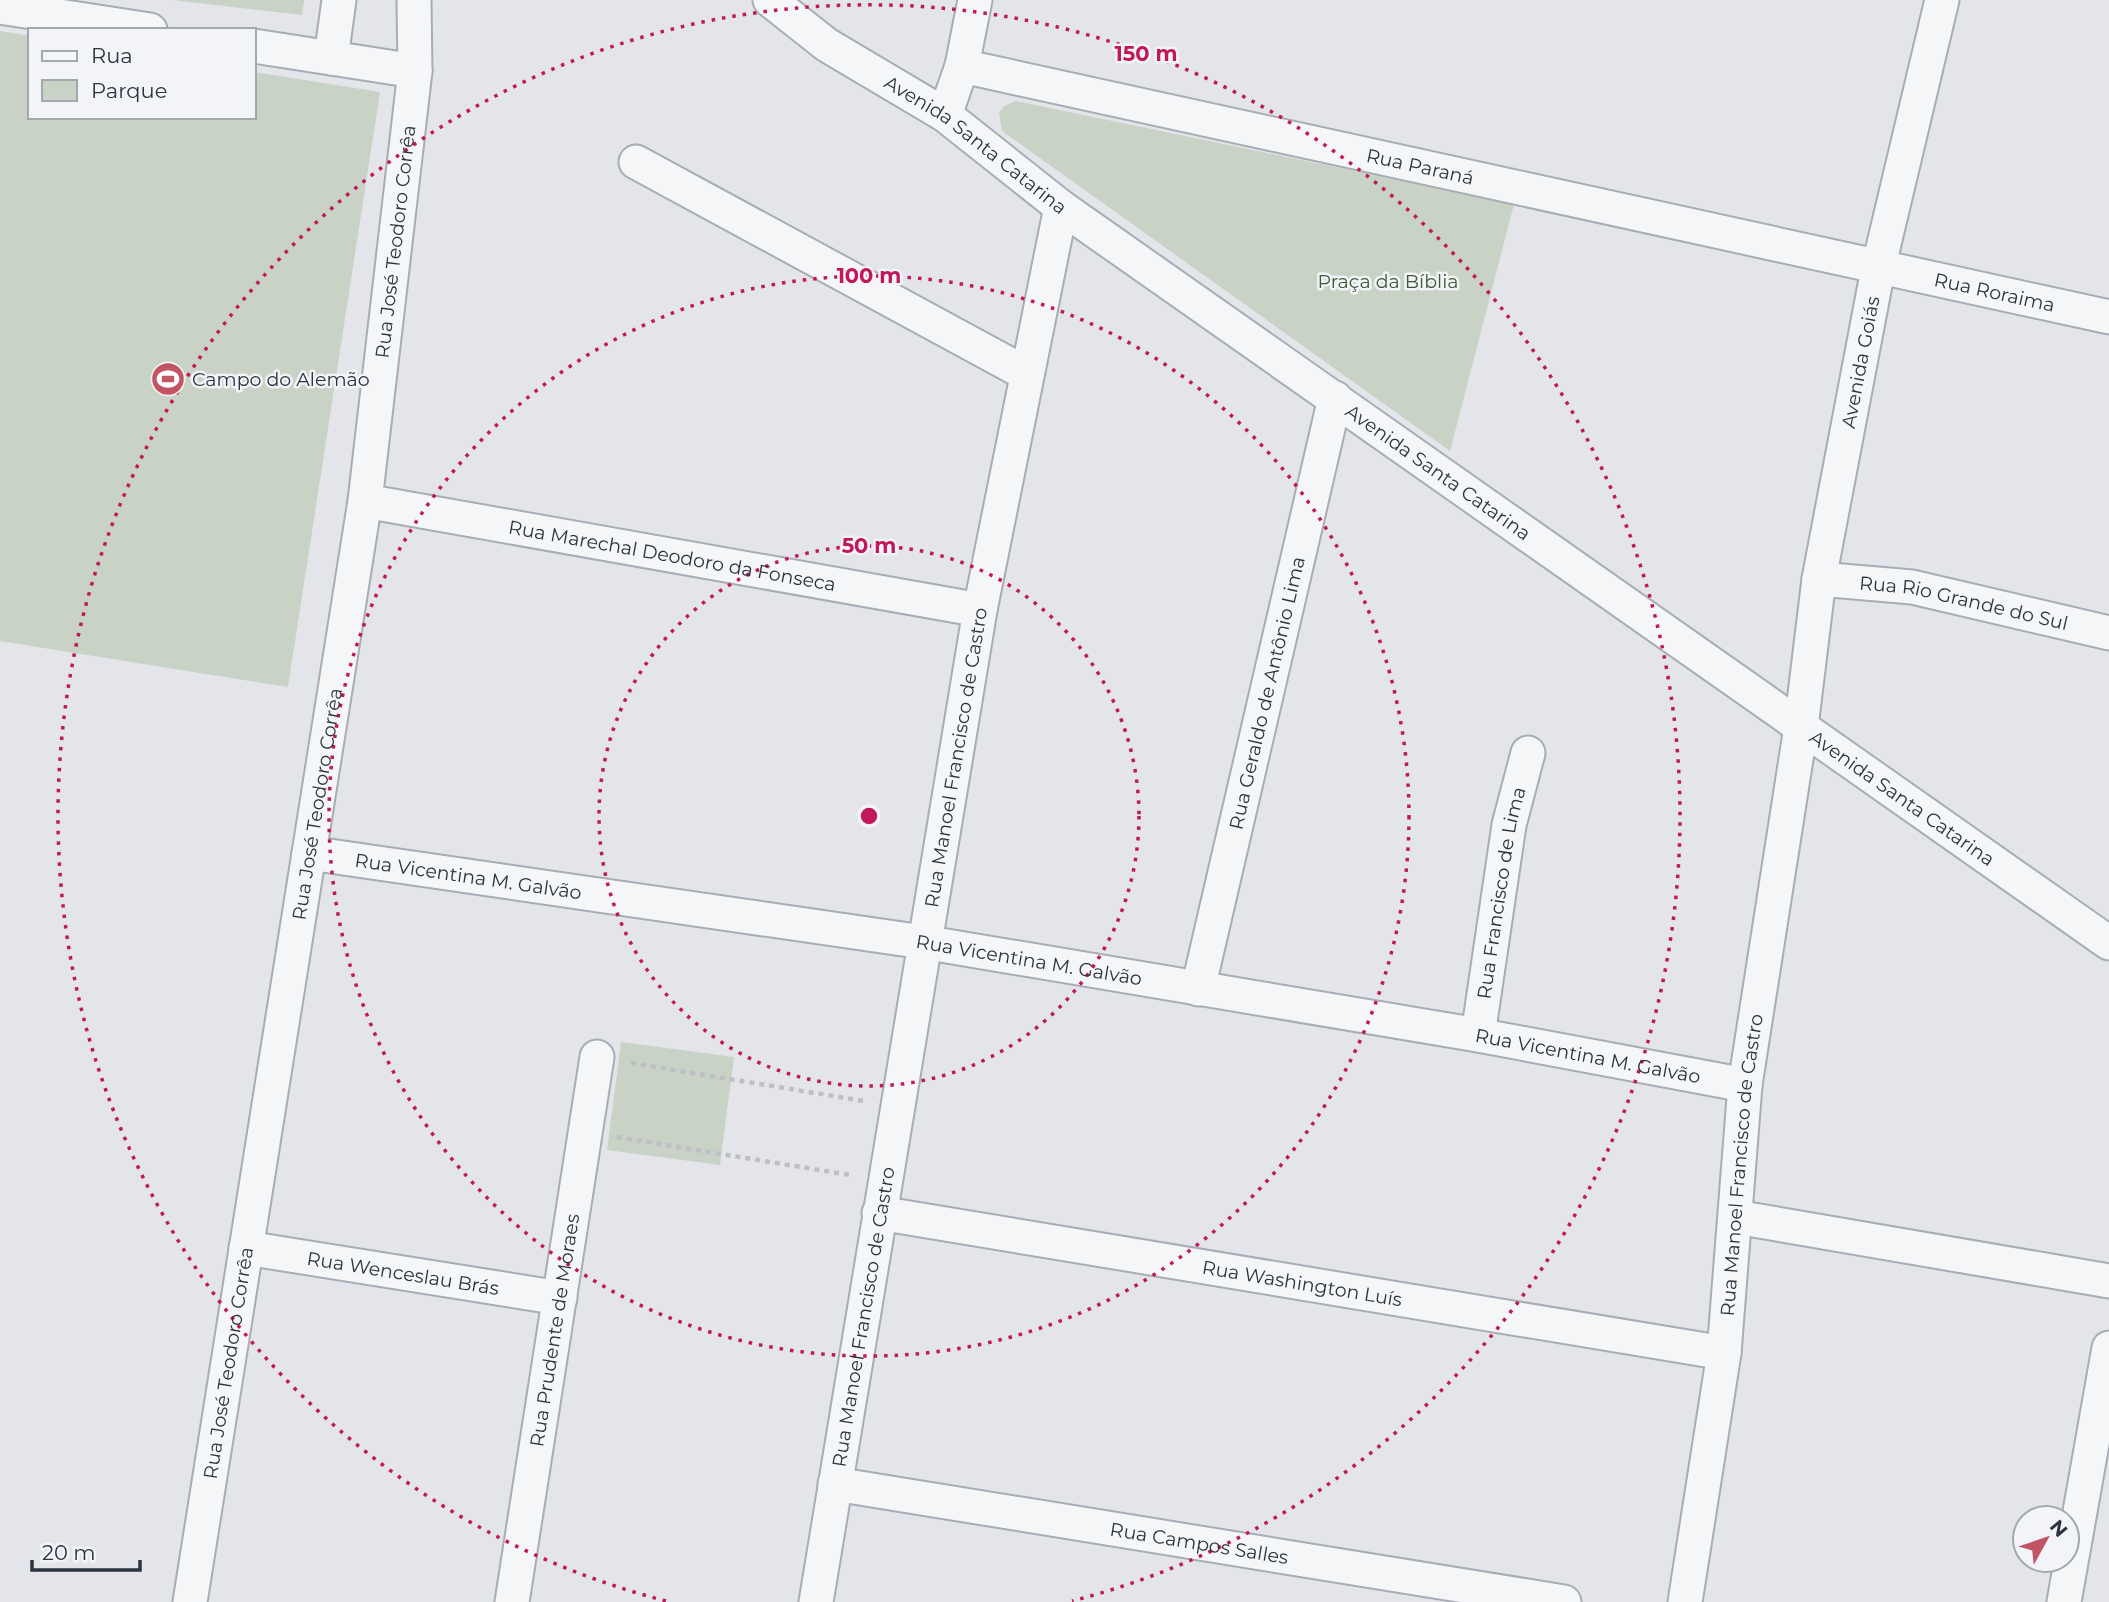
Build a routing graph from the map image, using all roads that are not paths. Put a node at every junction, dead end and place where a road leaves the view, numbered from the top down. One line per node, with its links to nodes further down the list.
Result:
1 (339, 0): 9 (street)
2 (414, 0): 11 (street, Rua José Teodoro Corrêa)
3 (770, 0): 12 (street, Avenida Santa Catarina)
4 (975, 0): 10 (street)
5 (1942, 0): 15 (street, Avenida Goiás)
6 (0, 7): 7 (street)
7 (137, 28)
8 (256, 46): 9 (street)
9 (331, 58): 11 (street)
10 (962, 66): 12 (street); 15 (street, Rua Paraná)
11 (415, 71): 19 (street, Rua José Teodoro Corrêa)
12 (945, 115): 14 (street, Avenida Santa Catarina)
13 (636, 162): 17 (street)
14 (1061, 207): 17 (street, Rua Manoel Francisco de Castro); 18 (street, Avenida Santa Catarina)
15 (1878, 269): 16 (street, Rua Roraima); 20 (street, Avenida Goiás)
16 (2109, 317)
17 (1027, 374): 21 (street, Rua Manoel Francisco de Castro)
18 (1335, 398): 23 (street, Avenida Santa Catarina); 28 (street, Rua Geraldo de Antônio Lima)
19 (365, 501): 21 (street, Rua Marechal Deodoro da Fonseca); 25 (street, Rua José Teodoro Corrêa)
20 (1819, 579): 22 (street, Rua Rio Grande do Sul); 23 (street, Avenida Goiás)
21 (979, 610): 26 (street, Rua Manoel Francisco de Castro)
22 (2109, 633)
23 (1801, 727): 27 (street, Avenida Santa Catarina); 31 (street, Rua Manoel Francisco de Castro)
24 (1528, 753): 29 (street, Rua Francisco de Lima)
25 (309, 853): 26 (street, Rua Vicentina M. Galvão); 34 (street, Rua José Teodoro Corrêa)
26 (923, 942): 28 (street, Rua Vicentina M. Galvão); 32 (street, Rua Manoel Francisco de Castro)
27 (2109, 943)
28 (1198, 989): 29 (street, Rua Vicentina M. Galvão)
29 (1478, 1035): 31 (street, Rua Vicentina M. Galvão)
30 (597, 1057): 36 (street, Rua Prudente de Moraes)
31 (1745, 1085): 33 (street, Rua Manoel Francisco de Castro)
32 (879, 1213): 38 (street, Rua Washington Luís); 39 (street, Rua Manoel Francisco de Castro)
33 (1736, 1217): 35 (street); 38 (street, Rua Manoel Francisco de Castro)
34 (246, 1248): 36 (street, Rua Wenceslau Brás); 40 (street, Rua José Teodoro Corrêa)
35 (2109, 1281)
36 (559, 1298): 41 (street, Rua Prudente de Moraes)
37 (2109, 1348): 45 (street)
38 (1724, 1353): 44 (street, Rua Manoel Francisco de Castro)
39 (835, 1484): 42 (street, Rua Manoel Francisco de Castro); 43 (street, Rua Campos Salles)
40 (190, 1602)
41 (512, 1602)
42 (816, 1602)
43 (1564, 1602)
44 (1685, 1602)
45 (2064, 1602)

